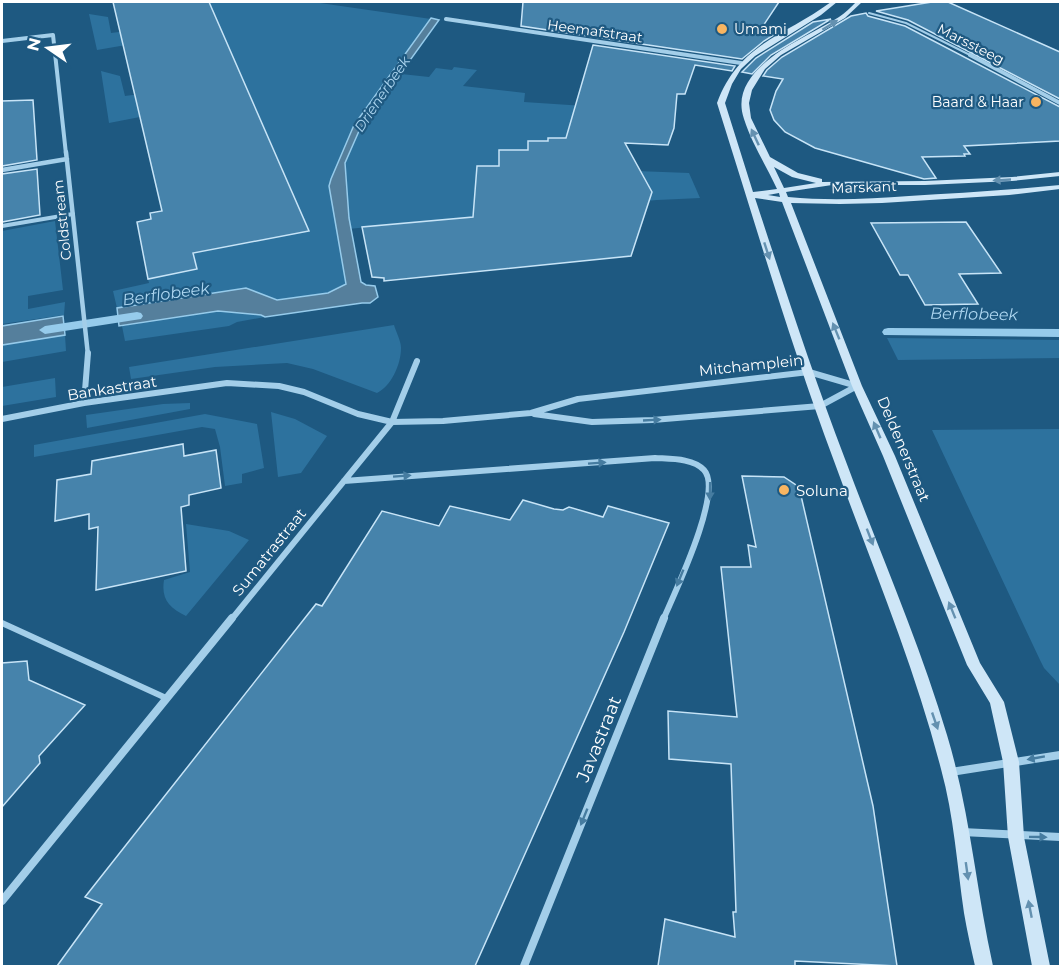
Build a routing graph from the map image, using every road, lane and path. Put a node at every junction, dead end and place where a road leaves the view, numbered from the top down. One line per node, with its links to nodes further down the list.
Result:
1 (834, 2): 7 (main road)
2 (859, 2): 10 (main road, Deldenerstraat, one-way to 2)
3 (868, 13): 6 (lane, Marssteeg)
4 (446, 19): 7 (street, Heemafstraat)
5 (2, 41): 9 (street, Coldstream)
6 (970, 56): 8 (street, Marssteeg)
7 (741, 63): 16 (main road)
8 (1060, 103)
9 (67, 159): 11 (street); 18 (street, Coldstream)
10 (765, 159): 13 (main road, Marskant); 15 (main road, Deldenerstraat)
11 (2, 170)
12 (1060, 174): 13 (main road, Marskant, one-way to 13)
13 (832, 183): 15 (main road, Marskant)
14 (1060, 187): 17 (main road, Marskant)
15 (781, 189): 16 (main road, Marskant); 17 (main road, Deldenerstraat)
16 (751, 195): 17 (main road, Marskant); 21 (main road, one-way to 21)
17 (785, 201): 23 (main road, Deldenerstraat, one-way to 17)
18 (73, 214): 19 (lane); 24 (street, Coldstream)
19 (2, 226)
20 (417, 361): 28 (street)
21 (809, 372): 23 (street, Mitchamplein); 25 (main road); 26 (street, Mitchamplein)
22 (227, 383): 24 (street, Bankastraat); 28 (street, Mitchamplein)
23 (858, 386): 25 (street, Mitchamplein); 33 (main road, Deldenerstraat, one-way to 23)
24 (84, 403): 27 (street, Bankastraat)
25 (820, 406): 26 (street, Mitchamplein, one-way to 25); 34 (main road, one-way to 34)
26 (531, 413): 28 (street, Mitchamplein)
27 (2, 419)
28 (392, 422): 29 (street, Sumatrastraat)
29 (344, 480): 31 (street, Sumatrastraat); 39 (street, Javastraat, one-way to 39)
30 (2, 623): 31 (lane)
31 (166, 698): 38 (street, Sumatrastraat)
32 (1060, 755): 33 (street, one-way to 33)
33 (1011, 762): 34 (street); 36 (main road, Deldenerstraat)
34 (950, 772): 35 (main road)
35 (962, 832): 36 (street); 40 (main road, one-way to 40)
36 (1016, 837): 37 (street, one-way to 37); 41 (main road, Deldenerstraat, one-way to 36)
37 (1060, 837)
38 (2, 901)
39 (524, 966)
40 (984, 966)
41 (1041, 966)

